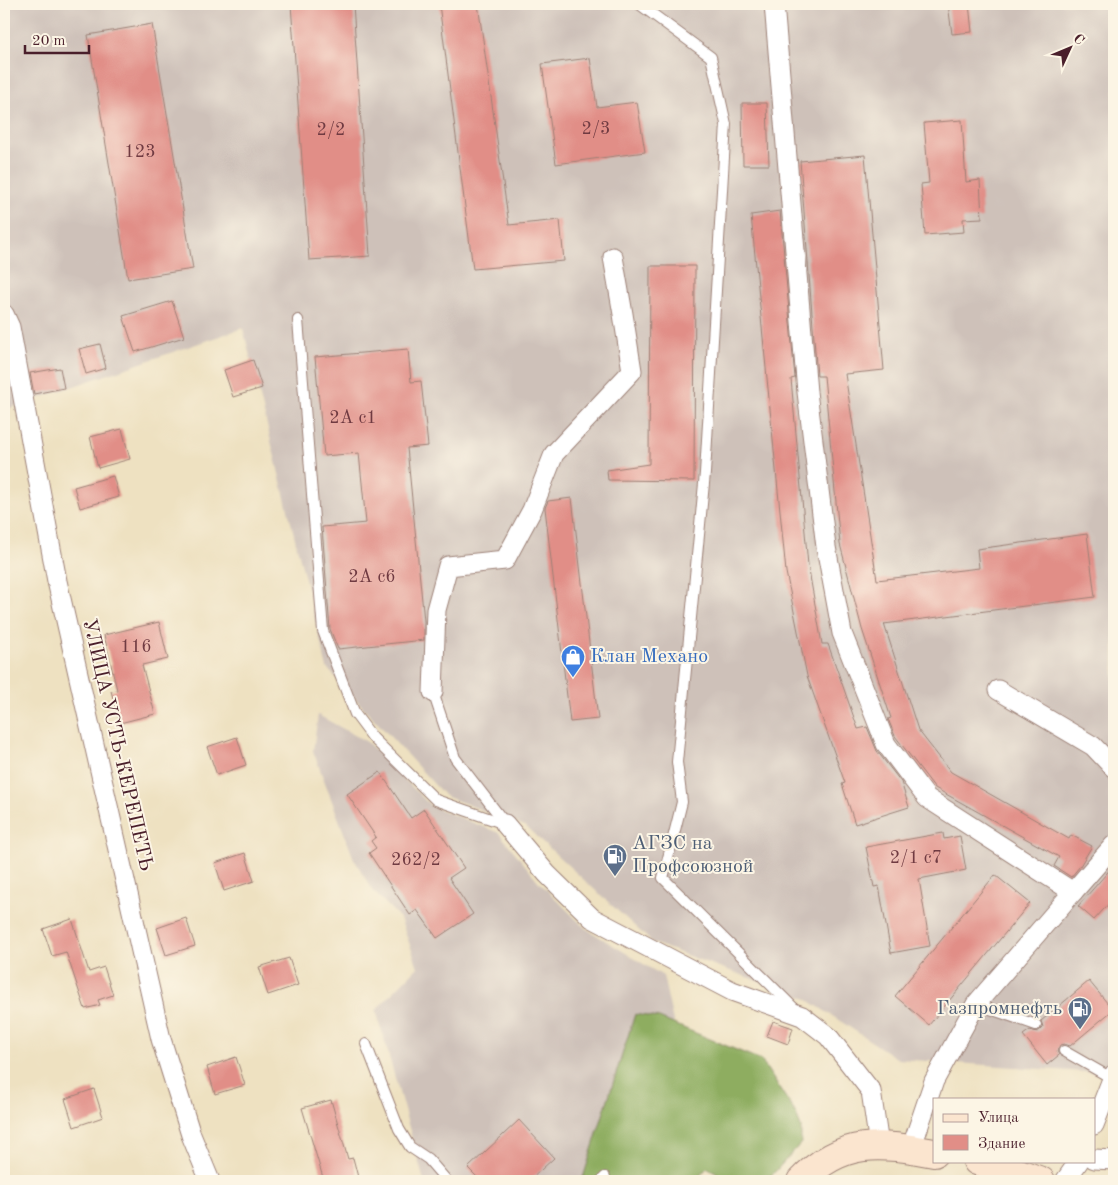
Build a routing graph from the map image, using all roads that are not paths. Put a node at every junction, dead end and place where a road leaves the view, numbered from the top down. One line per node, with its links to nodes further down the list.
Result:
1 (639, 4): 13 (lane)
2 (774, 4): 11 (street)
3 (612, 257): 7 (street)
4 (4, 314): 25 (street, УЛИЦА УСТЬ-КЕРЕПЕТЬ)
5 (298, 320): 9 (lane)
6 (998, 690): 8 (street)
7 (433, 692): 9 (lane)
8 (1114, 768)
9 (505, 824): 13 (street)
10 (1114, 845): 11 (street)
11 (1073, 892): 12 (street)
12 (976, 1004): 14 (lane); 20 (street)
13 (802, 1016): 19 (street)
14 (1036, 1025)
15 (366, 1044): 26 (lane)
16 (1064, 1051): 17 (lane)
17 (1113, 1077): 18 (street)
18 (1097, 1119)
19 (879, 1145): 20 (main road); 27 (main road)
20 (923, 1151)
21 (1096, 1159): 22 (street)
22 (1114, 1160)
23 (980, 1162): 28 (main road)
24 (1078, 1162): 29 (street)
25 (210, 1181)
26 (447, 1181)
27 (801, 1181)
28 (1042, 1181)
29 (1065, 1181)

